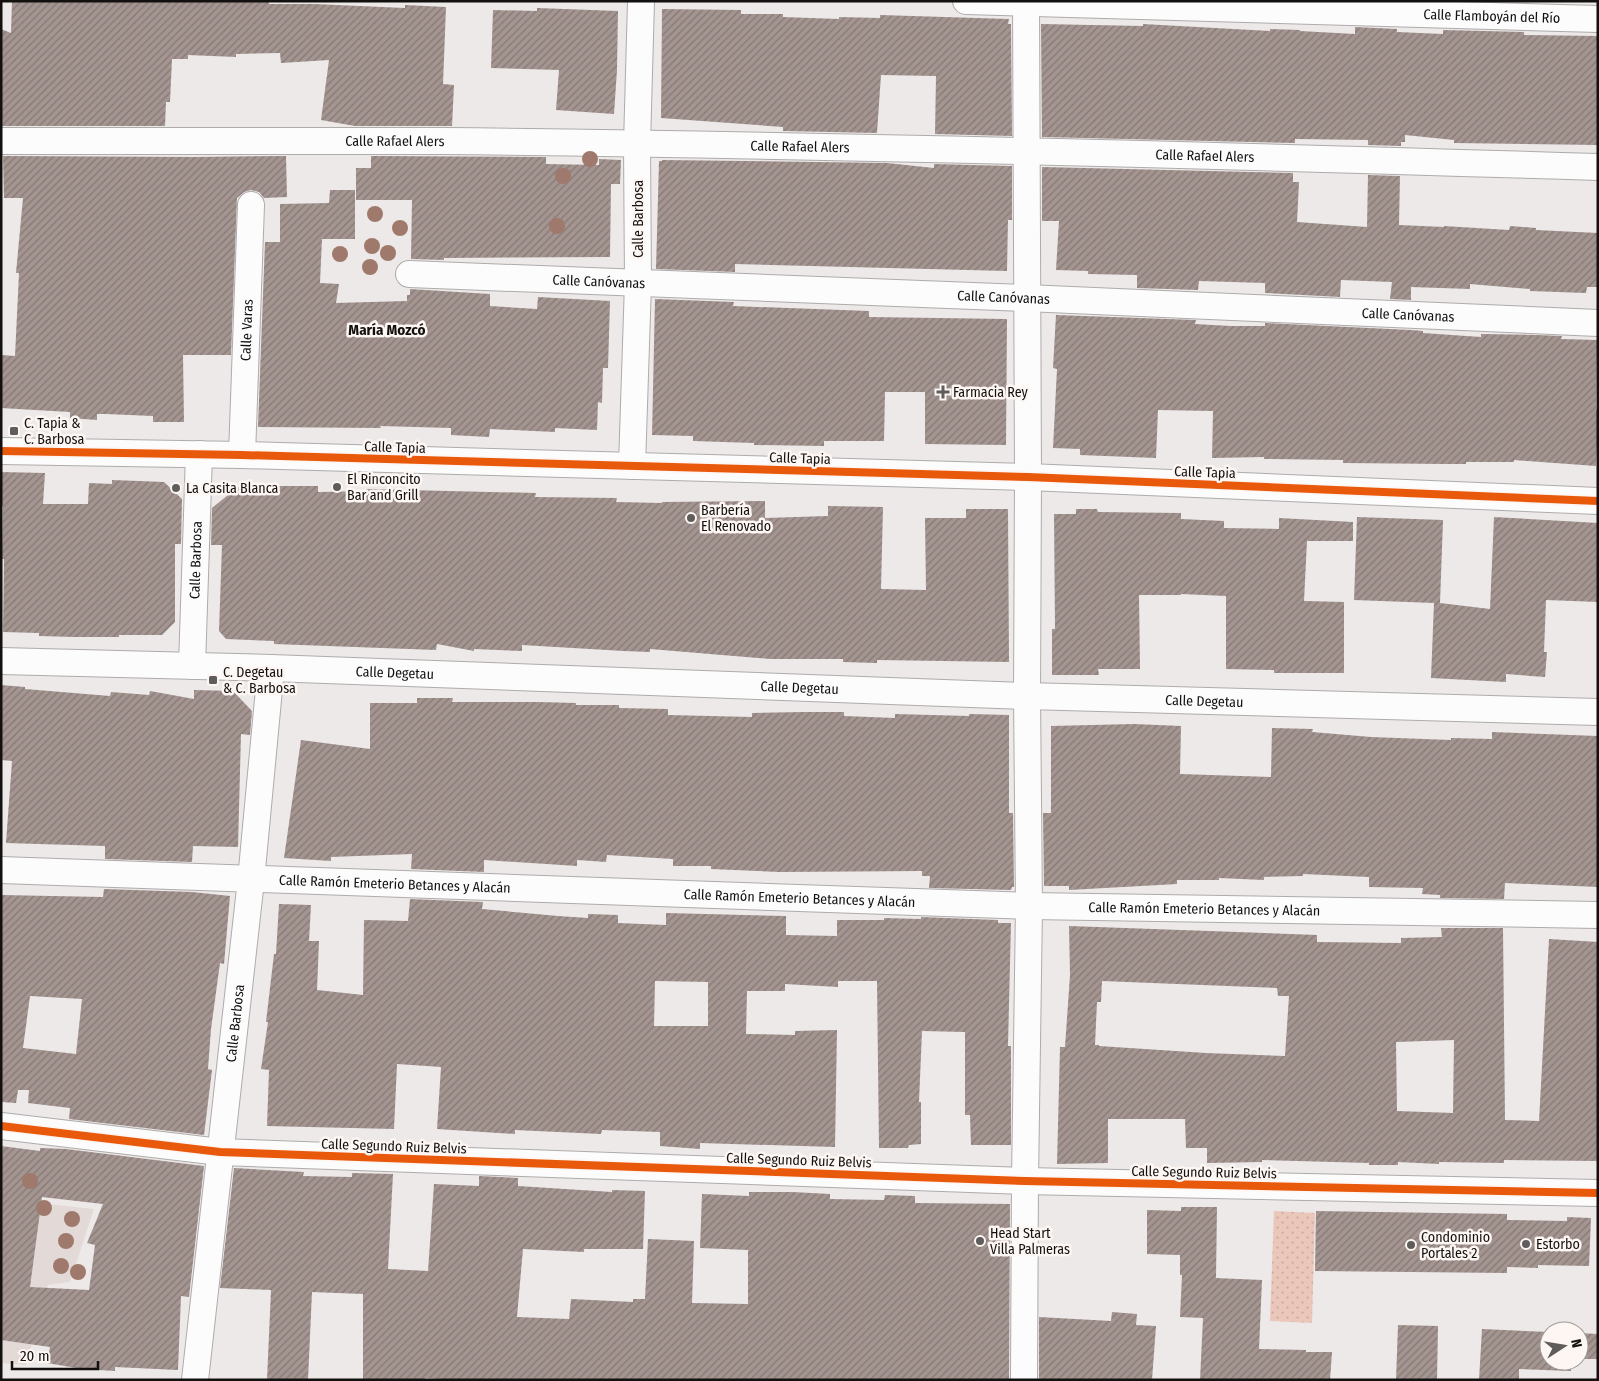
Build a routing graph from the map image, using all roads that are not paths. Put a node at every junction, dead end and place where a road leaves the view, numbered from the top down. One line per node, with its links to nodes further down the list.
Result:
1 (641, 1): 6 (street, Calle Barbosa)
2 (966, 1): 3 (street, Calle Flamboyán del Río)
3 (1026, 2): 4 (street, Calle Flamboyán del Río); 7 (street)
4 (1598, 19)
5 (1, 142): 6 (street, Calle Rafael Alers)
6 (638, 144): 7 (street, Calle Rafael Alers); 11 (street, Calle Barbosa)
7 (1027, 150): 8 (street, Calle Rafael Alers); 12 (street)
8 (1598, 167)
9 (251, 205): 16 (street, Calle Varas)
10 (409, 274): 11 (street, Calle Canóvanas)
11 (638, 283): 12 (street, Calle Canóvanas); 17 (street, Calle Barbosa)
12 (1026, 298): 13 (street, Calle Canóvanas); 18 (street)
13 (1598, 323)
14 (1, 451): 15 (street, Calle Tapia)
15 (199, 454): 16 (street, Calle Tapia); 21 (street, Calle Barbosa)
16 (242, 455): 17 (street, Calle Tapia)
17 (632, 466): 18 (street, Calle Tapia)
18 (1028, 477): 19 (street, Calle Tapia); 23 (street)
19 (1598, 501)
20 (1, 661): 21 (street, Calle Degetau)
21 (192, 666): 22 (street, Calle Degetau)
22 (271, 668): 23 (street, Calle Degetau); 26 (street, Calle Barbosa)
23 (1027, 696): 24 (street, Calle Degetau); 27 (street)
24 (1598, 712)
25 (1, 870): 26 (street, Calle Ramón Emeterio Betances y Alacán)
26 (251, 880): 27 (street, Calle Ramón Emeterio Betances y Alacán); 30 (street, Calle Barbosa)
27 (1029, 906): 28 (street, Calle Ramón Emeterio Betances y Alacán); 31 (street)
28 (1598, 915)
29 (1, 1126): 30 (street, Calle Segundo Ruiz Belvis)
30 (220, 1152): 31 (street, Calle Segundo Ruiz Belvis); 33 (street, Calle Barbosa)
31 (1025, 1181): 32 (street, Calle Segundo Ruiz Belvis); 34 (street)
32 (1598, 1193)
33 (195, 1380)
34 (1024, 1380)

